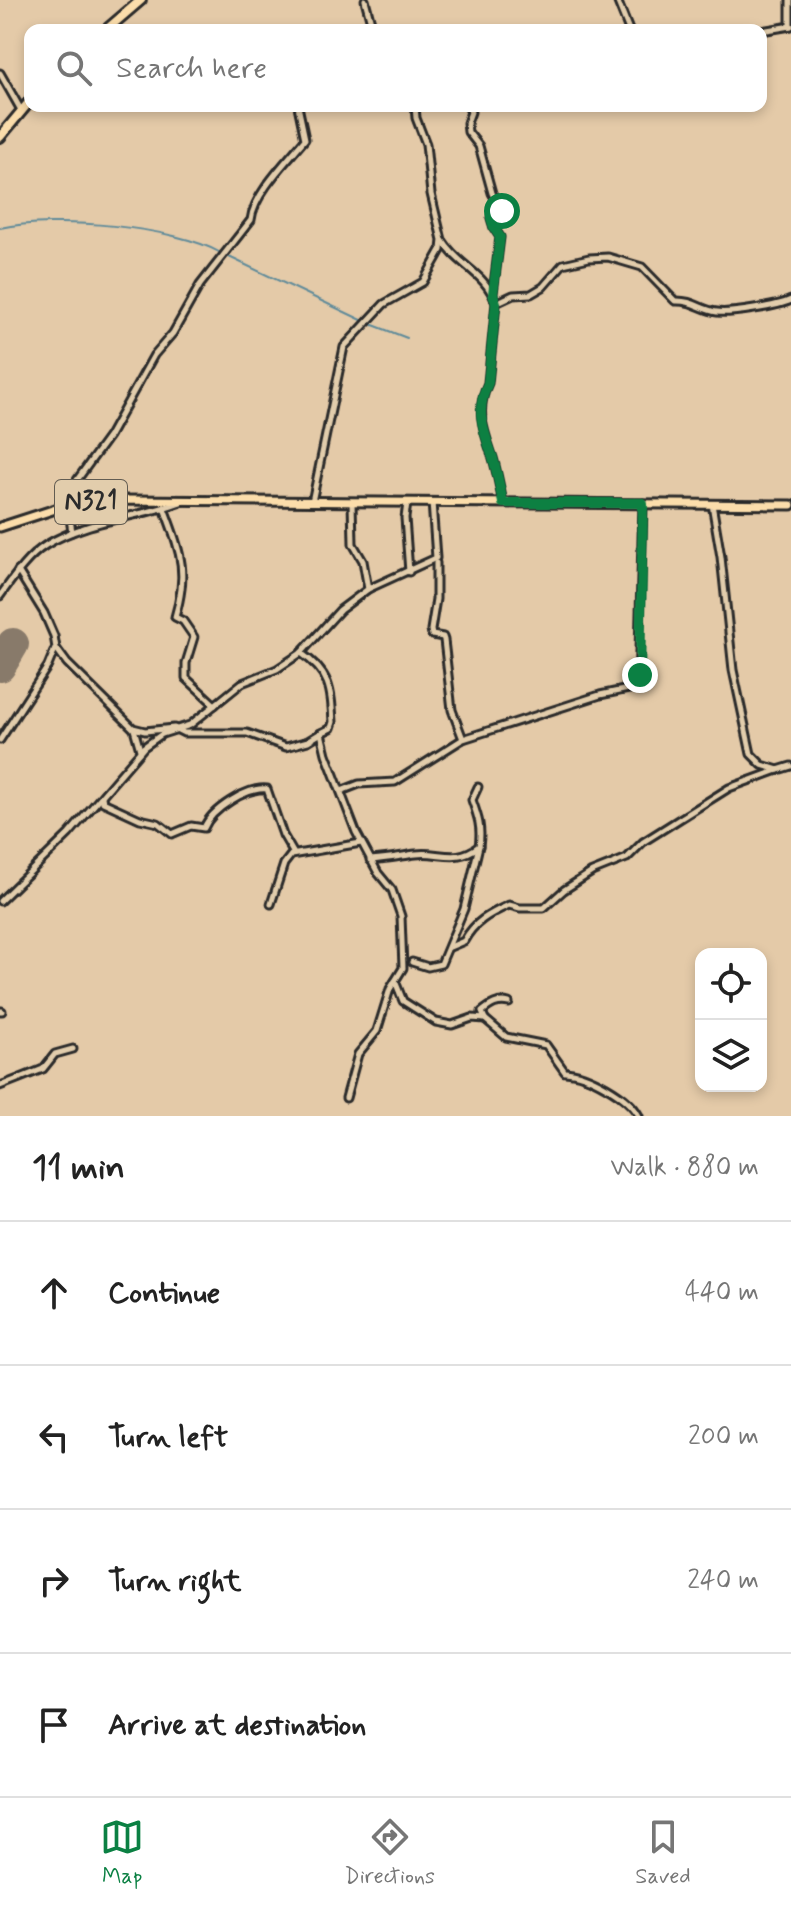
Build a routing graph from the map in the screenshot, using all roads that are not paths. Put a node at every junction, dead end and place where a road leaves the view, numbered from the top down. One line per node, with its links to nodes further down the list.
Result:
1 (141, 0): 5 (highway)
2 (365, 0): 6 (street)
3 (617, 0): 7 (street)
4 (790, 0): 8 (street)
5 (113, 24)
6 (371, 24)
7 (627, 24)
8 (791, 26): 9 (street)
9 (767, 30)
10 (0, 73): 12 (street)
11 (24, 107): 12 (highway)
12 (21, 110): 16 (highway)
13 (299, 112): 29 (street)
14 (416, 112): 17 (street)
15 (471, 112): 18 (street)
16 (0, 137)
17 (442, 240): 18 (street); 22 (street)
18 (493, 294): 20 (street)
19 (791, 300): 20 (street)
20 (496, 303): 26 (street)
21 (186, 500): 22 (main road, N321); 29 (main road, N321); 31 (street, N321)
22 (312, 502): 23 (main road, N321)
23 (352, 502): 25 (main road, N321); 37 (street)
24 (432, 502): 25 (main road, N321); 26 (main road, N321); 36 (street)
25 (407, 503): 36 (street)
26 (503, 503): 27 (main road, N321)
27 (643, 503): 28 (main road, N321); 45 (street)
28 (712, 503): 30 (main road, N321); 49 (street)
29 (68, 505): 32 (main road, N321); 33 (street)
30 (791, 505)
31 (164, 508): 33 (street, N321); 41 (street)
32 (0, 527)
33 (72, 532): 35 (street, N321)
34 (436, 563): 45 (street)
35 (18, 571): 38 (street, N321); 39 (street)
36 (409, 572): 37 (street)
37 (368, 589): 40 (street)
38 (0, 596)
39 (56, 648): 42 (street); 46 (street)
40 (301, 653): 41 (street); 44 (street)
41 (215, 705): 43 (street)
42 (133, 728): 43 (street); 47 (street)
43 (174, 728): 44 (street); 47 (street)
44 (321, 733): 51 (street)
45 (463, 739): 51 (street)
46 (0, 740)
47 (138, 754): 52 (street)
48 (791, 766): 49 (street)
49 (778, 770): 59 (street)
50 (478, 787): 54 (street)
51 (341, 791): 53 (street)
52 (102, 796): 55 (street); 57 (street)
53 (361, 843): 55 (street); 56 (street)
54 (479, 846): 56 (street); 59 (street)
55 (294, 854): 58 (street)
56 (370, 860): 61 (street)
57 (0, 901)
58 (271, 904)
59 (450, 947): 60 (street)
60 (412, 962)
61 (395, 981): 63 (street); 66 (street)
62 (509, 1003): 63 (street)
63 (485, 1019): 67 (street)
64 (73, 1049): 65 (street)
65 (0, 1086)
66 (346, 1098)
67 (639, 1116)

